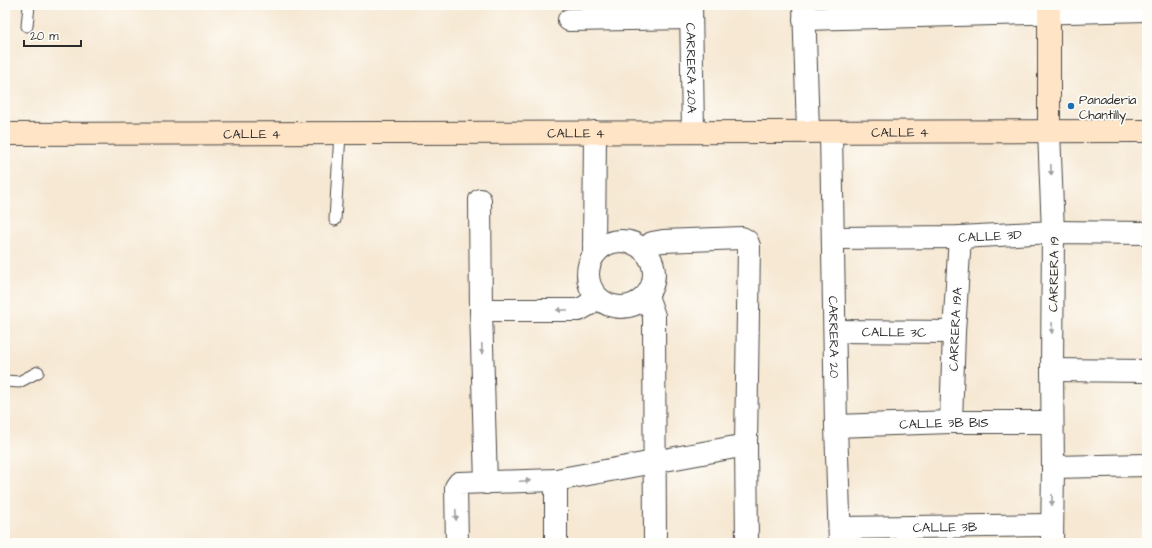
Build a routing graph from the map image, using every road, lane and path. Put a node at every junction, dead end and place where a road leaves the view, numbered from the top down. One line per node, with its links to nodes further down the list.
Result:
1 (29, 5): 7 (lane)
2 (1049, 9): 3 (street); 5 (street); 9 (street, CARRERA 19)
3 (1147, 10)
4 (691, 11): 6 (street); 12 (street, CARRERA 20A)
5 (804, 12): 8 (street)
6 (569, 20)
7 (27, 26)
8 (808, 131): 12 (street, CALLE 4); 13 (street, CALLE 4)
9 (1049, 131): 10 (street, CALLE 4); 13 (street, CALLE 4); 18 (street, CARRERA 19, one-way to 18)
10 (1147, 131)
11 (594, 132): 12 (street, CALLE 4); 14 (street, CALLE 4); 23 (street)
12 (693, 132)
13 (830, 132): 21 (street, CARRERA 20)
14 (340, 133): 15 (street, CALLE 4); 17 (lane)
15 (5, 134)
16 (480, 200): 26 (street)
17 (335, 220)
18 (1054, 232): 19 (street, CALLE 3D); 20 (street, CALLE 3D); 29 (street, CARRERA 19, one-way to 29)
19 (1147, 233)
20 (960, 237): 21 (street, CALLE 3D); 28 (street, CARRERA 19A)
21 (833, 238): 27 (street, CARRERA 20)
22 (645, 251): 23 (street); 25 (street); 36 (street)
23 (594, 252): 24 (street)
24 (596, 296): 25 (street); 26 (street, one-way to 26)
25 (647, 296): 37 (street)
26 (481, 310): 41 (street, one-way to 41)
27 (835, 331): 28 (street, CALLE 3C); 35 (street, CARRERA 20)
28 (954, 332): 33 (street, CARRERA 19A)
29 (1052, 370): 30 (street); 34 (street, CARRERA 19)
30 (1147, 371)
31 (38, 372): 32 (lane)
32 (5, 381)
33 (951, 422): 34 (street, CALLE 3B BIS); 35 (street, CALLE 3B BIS)
34 (1052, 422): 39 (street, CARRERA 19)
35 (836, 426): 44 (street, CARRERA 20)
36 (746, 445): 37 (street); 48 (street)
37 (654, 461): 40 (street); 47 (street)
38 (1147, 465): 39 (street)
39 (1053, 467): 43 (street, CARRERA 19, one-way to 43)
40 (556, 480): 41 (street, one-way to 40); 46 (street)
41 (486, 483): 45 (street, one-way to 45)
42 (956, 534): 43 (street, CALLE 3B); 44 (street, CALLE 3B)
43 (1051, 534)
44 (840, 536)
45 (457, 543)
46 (556, 543)
47 (655, 543)
48 (747, 543)

